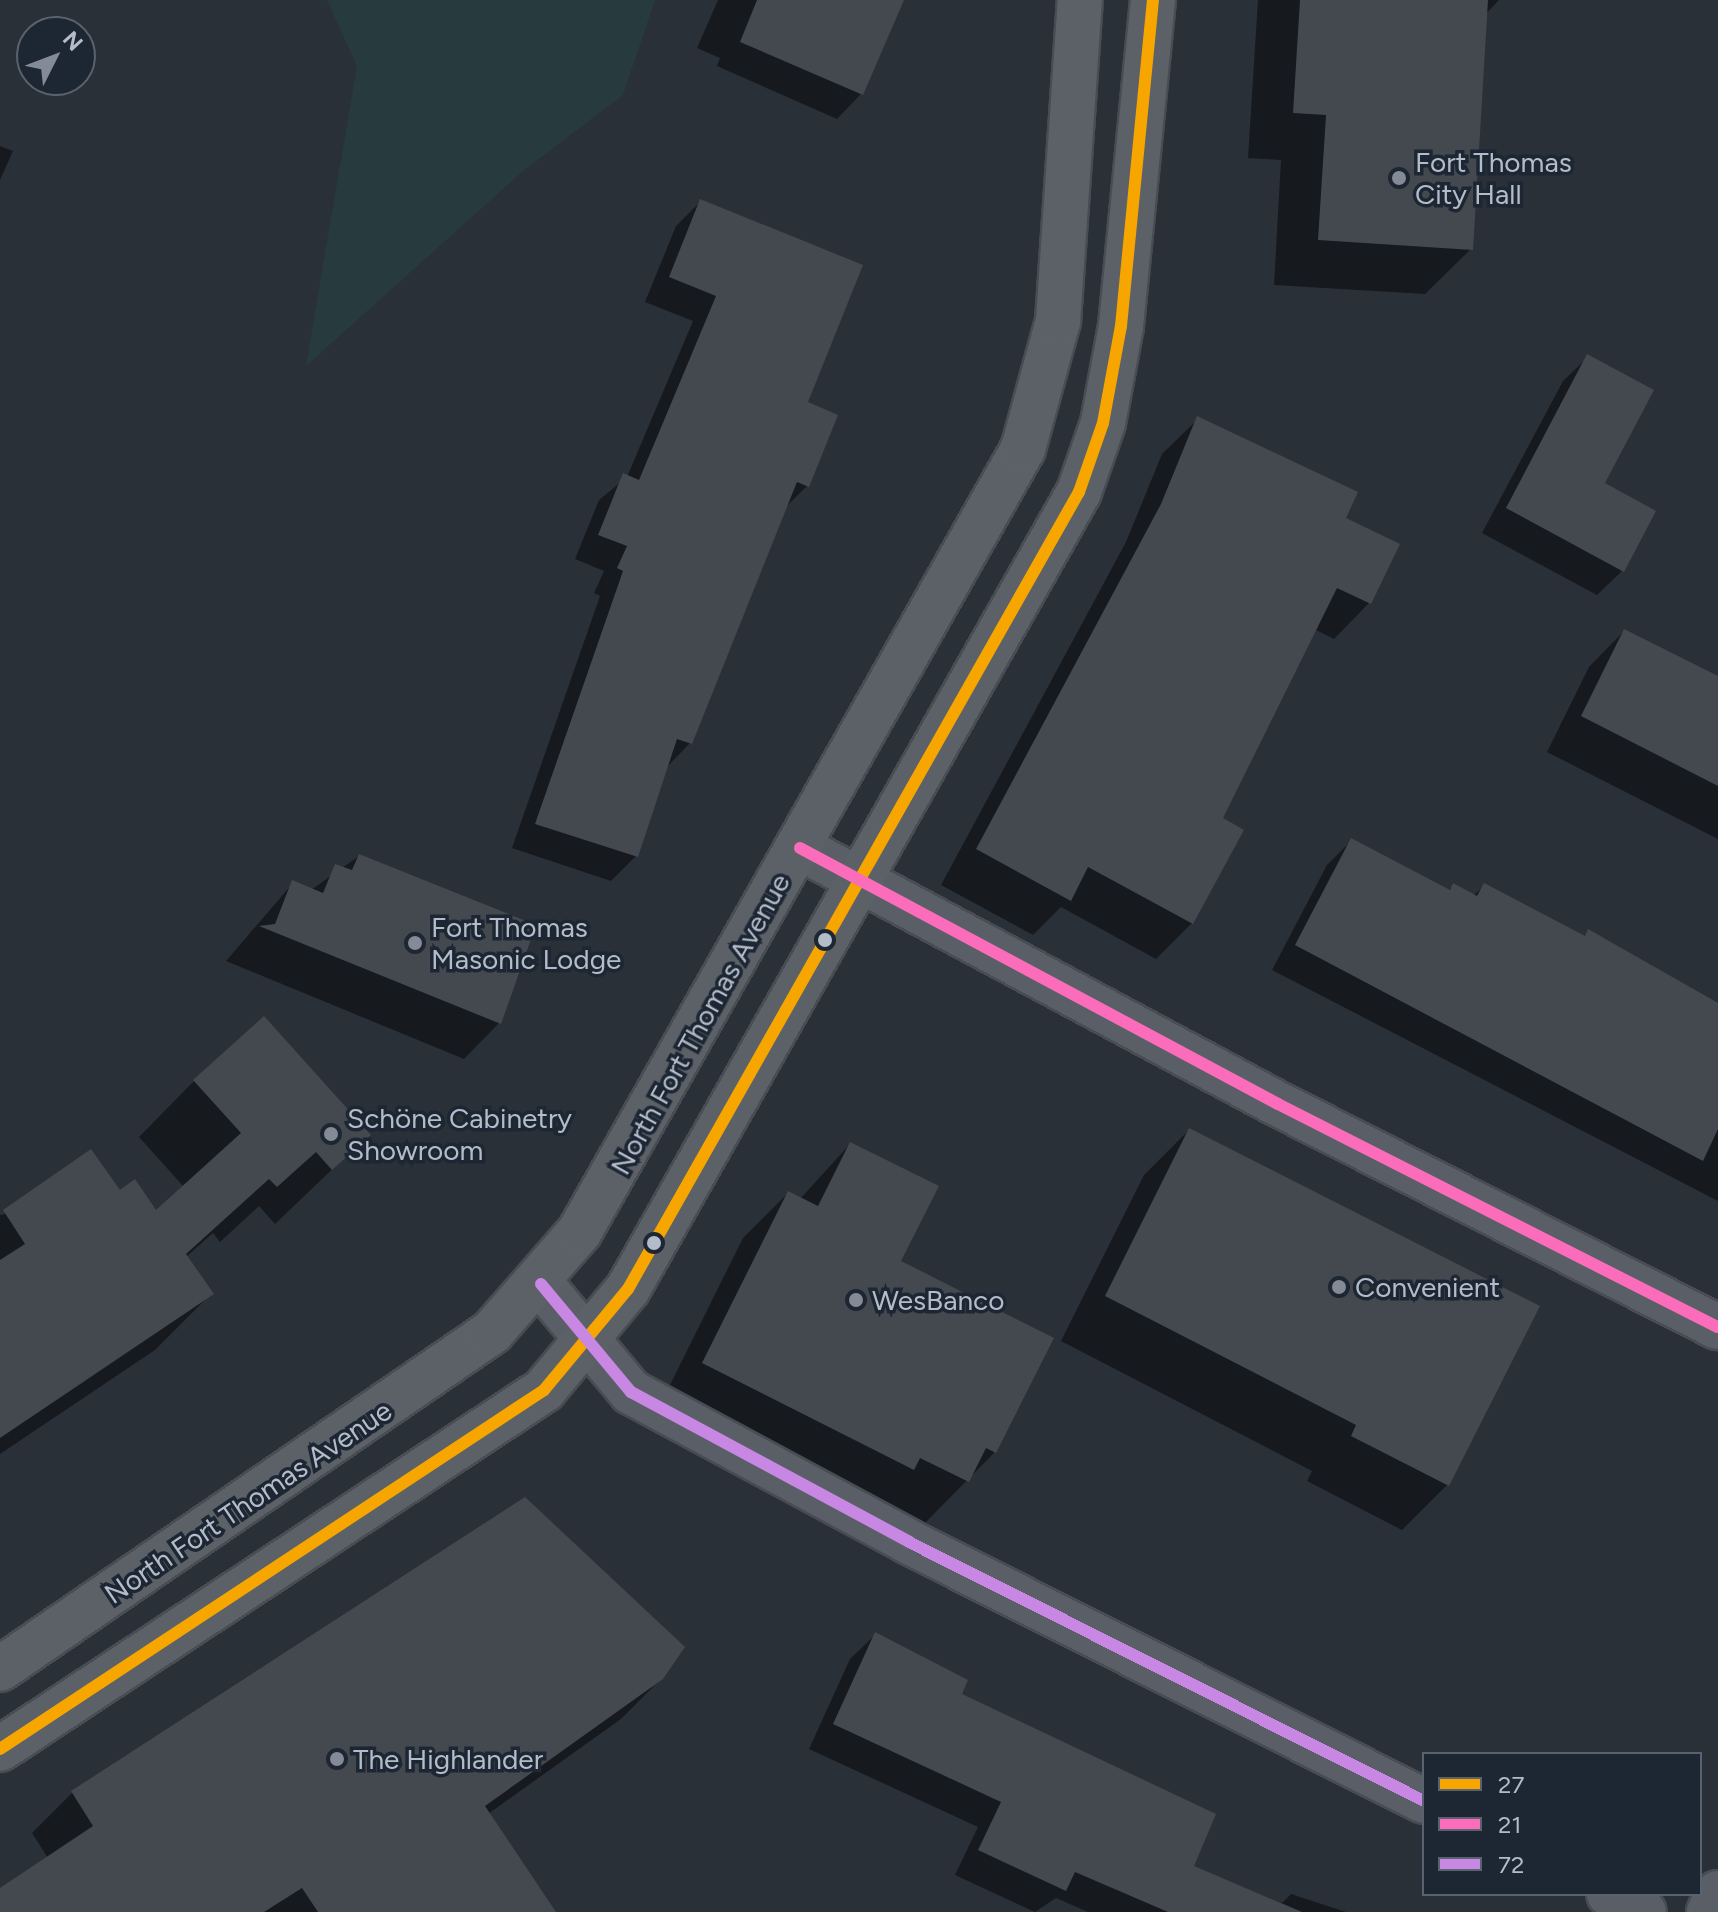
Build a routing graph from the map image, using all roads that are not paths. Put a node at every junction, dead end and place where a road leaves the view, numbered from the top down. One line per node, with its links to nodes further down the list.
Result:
1 (1080, 0): 3 (main road, North Fort Thomas Avenue)
2 (1153, 0): 4 (main road)
3 (800, 848): 4 (street); 5 (main road, North Fort Thomas Avenue)
4 (862, 878): 6 (street); 7 (main road)
5 (541, 1284): 7 (street); 8 (main road, North Fort Thomas Avenue)
6 (1718, 1327)
7 (586, 1345): 9 (main road); 10 (street)
8 (0, 1669)
9 (0, 1749)
10 (1422, 1800)
11 (1718, 1893): 14 (street)
12 (1613, 1896): 13 (street)
13 (1644, 1912)
14 (1709, 1912)

